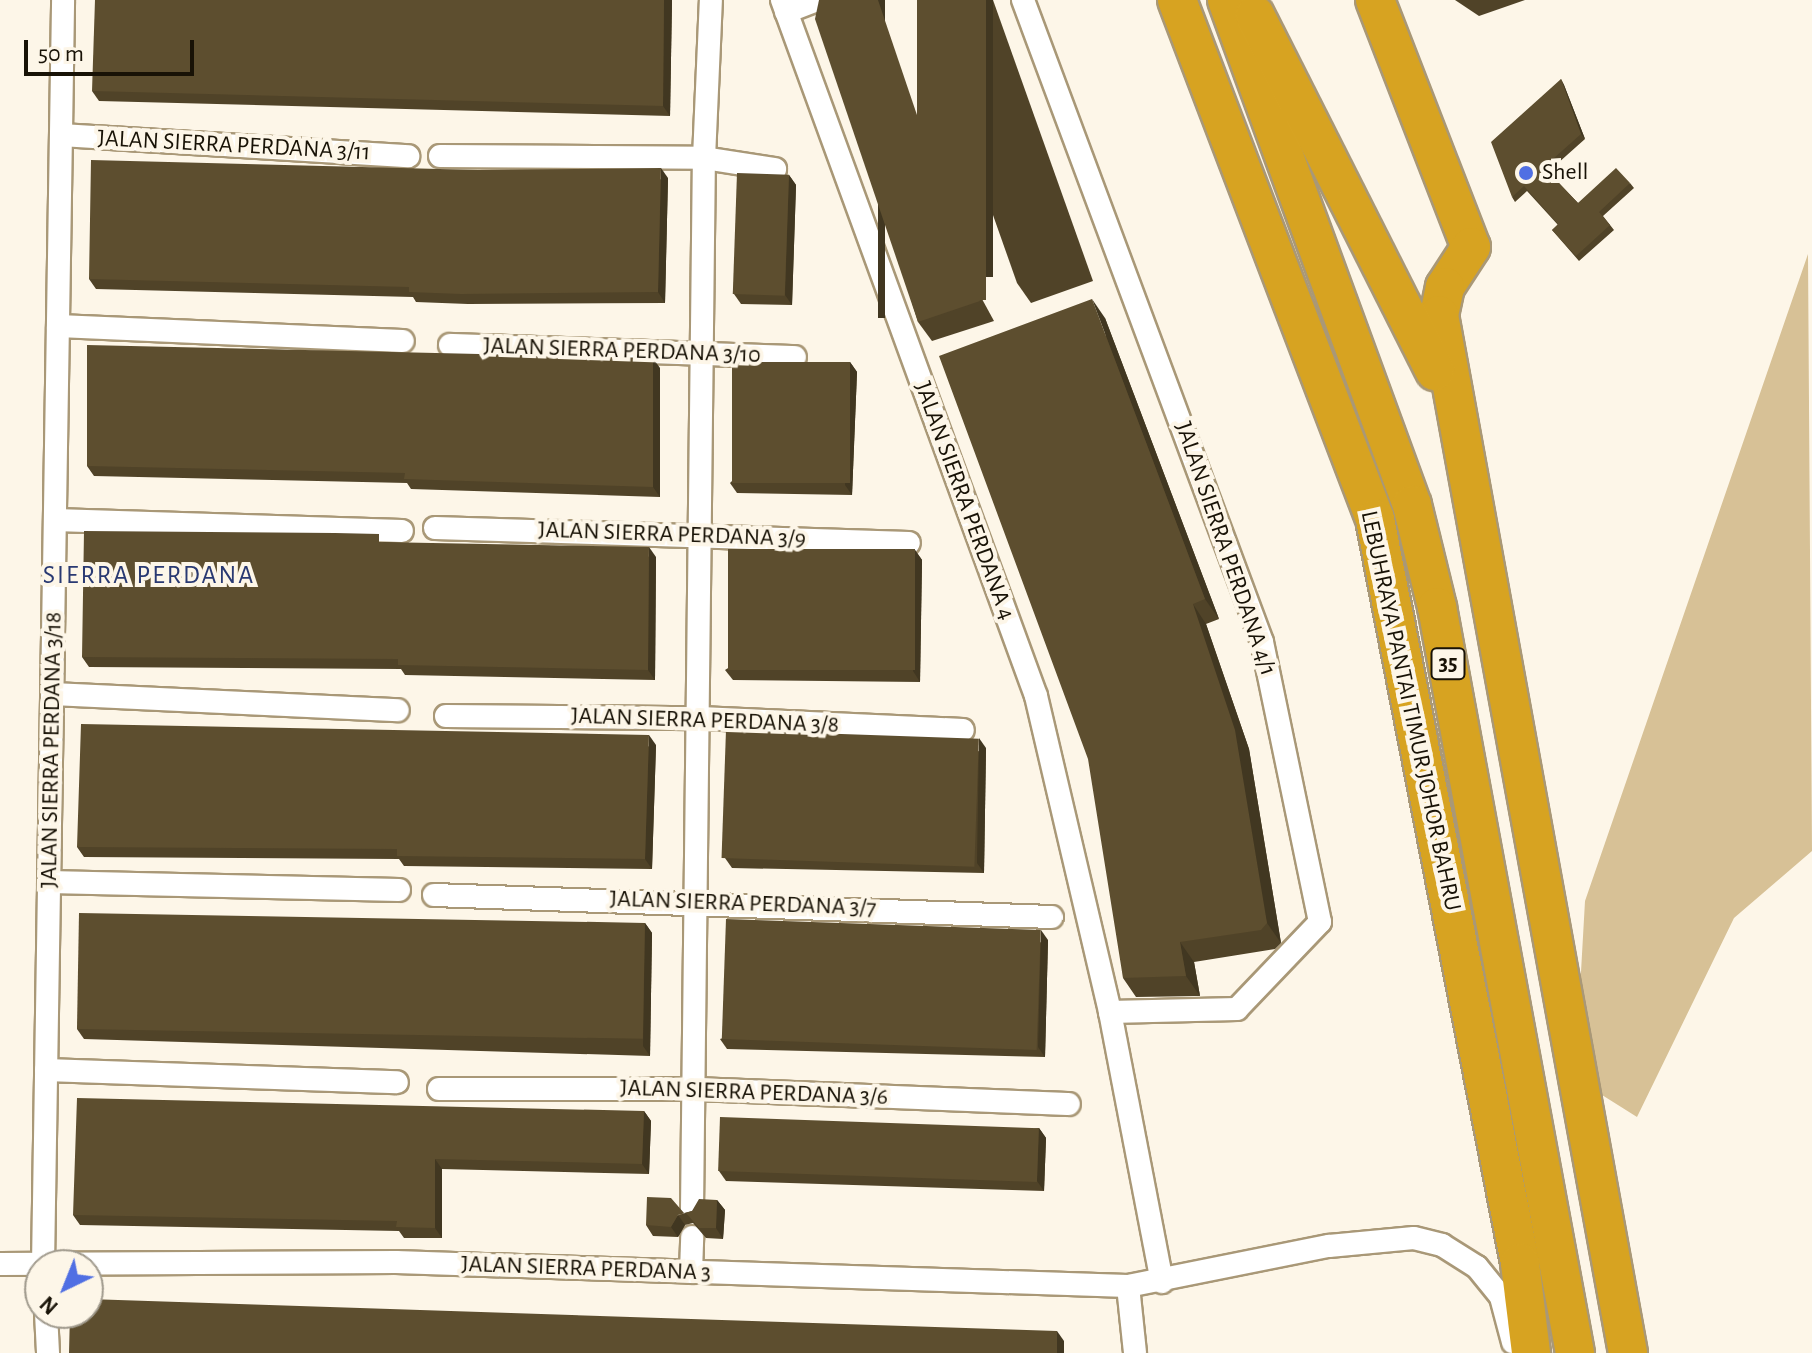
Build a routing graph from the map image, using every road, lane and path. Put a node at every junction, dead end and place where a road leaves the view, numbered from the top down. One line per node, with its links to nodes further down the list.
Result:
1 (63, 0): 12 (street, JALAN SIERRA PERDANA 3/18)
2 (711, 0): 15 (street)
3 (818, 0): 10 (street)
4 (1023, 0): 38 (street, JALAN SIERRA PERDANA 4/1)
5 (1164, 0): 11 (highway)
6 (1177, 0): 11 (highway, LEBUHRAYA PANTAI TIMUR JOHOR BAHRU / 35)
7 (1227, 0): 58 (highway, LEBUHRAYA PANTAI TIMUR JOHOR BAHRU / 35)
8 (1248, 0): 22 (highway)
9 (1375, 0): 22 (highway)
10 (784, 6): 38 (street, JALAN SIERRA PERDANA 4)
11 (1209, 94): 57 (highway, LEBUHRAYA PANTAI TIMUR JOHOR BAHRU / 35)
12 (61, 135): 13 (street, JALAN SIERRA PERDANA 3/11); 17 (street, JALAN SIERRA PERDANA 3/18)
13 (408, 156)
14 (440, 156): 15 (street)
15 (704, 158): 16 (street); 20 (street)
16 (775, 169)
17 (58, 326): 18 (street); 23 (street, JALAN SIERRA PERDANA 3/18)
18 (403, 341)
19 (450, 345): 20 (street, JALAN SIERRA PERDANA 3/10)
20 (705, 354): 21 (street, JALAN SIERRA PERDANA 3/10); 26 (street)
21 (795, 357)
22 (1455, 413): 59 (highway)
23 (55, 520): 25 (street); 28 (street, JALAN SIERRA PERDANA 3/18)
24 (435, 528): 26 (street, JALAN SIERRA PERDANA 3/9)
25 (402, 531)
26 (703, 536): 27 (street, JALAN SIERRA PERDANA 3/9); 31 (street)
27 (909, 543)
28 (53, 694): 29 (street); 33 (street, JALAN SIERRA PERDANA 3/18)
29 (398, 710)
30 (446, 716): 31 (street, JALAN SIERRA PERDANA 3/8)
31 (700, 718): 32 (street, JALAN SIERRA PERDANA 3/8); 36 (street)
32 (963, 730)
33 (49, 882): 34 (street); 39 (street, JALAN SIERRA PERDANA 3/18)
34 (399, 890)
35 (434, 895): 36 (street, JALAN SIERRA PERDANA 3/7)
36 (697, 901): 37 (street, JALAN SIERRA PERDANA 3/7); 42 (street)
37 (1052, 917)
38 (1110, 1012): 51 (street, JALAN SIERRA PERDANA 4)
39 (46, 1070): 40 (street); 46 (street, JALAN SIERRA PERDANA 3/18)
40 (397, 1082)
41 (439, 1089): 42 (street, JALAN SIERRA PERDANA 3/6)
42 (694, 1089): 43 (street, JALAN SIERRA PERDANA 3/6); 44 (street)
43 (1069, 1104)
44 (692, 1209)
45 (692, 1237): 50 (street)
46 (43, 1249)
47 (24, 1263): 49 (street, JALAN SIERRA PERDANA 3)
48 (104, 1263): 50 (street, JALAN SIERRA PERDANA 3)
49 (0, 1264)
50 (691, 1272): 52 (street, JALAN SIERRA PERDANA 3)
51 (1162, 1282): 52 (street, JALAN SIERRA PERDANA 3); 56 (street, JALAN SIERRA PERDANA 3)
52 (1128, 1286): 55 (street)
53 (47, 1329): 54 (street)
54 (48, 1353)
55 (1135, 1353)
56 (1515, 1353)
57 (1531, 1353)
58 (1575, 1353)
59 (1628, 1353)

